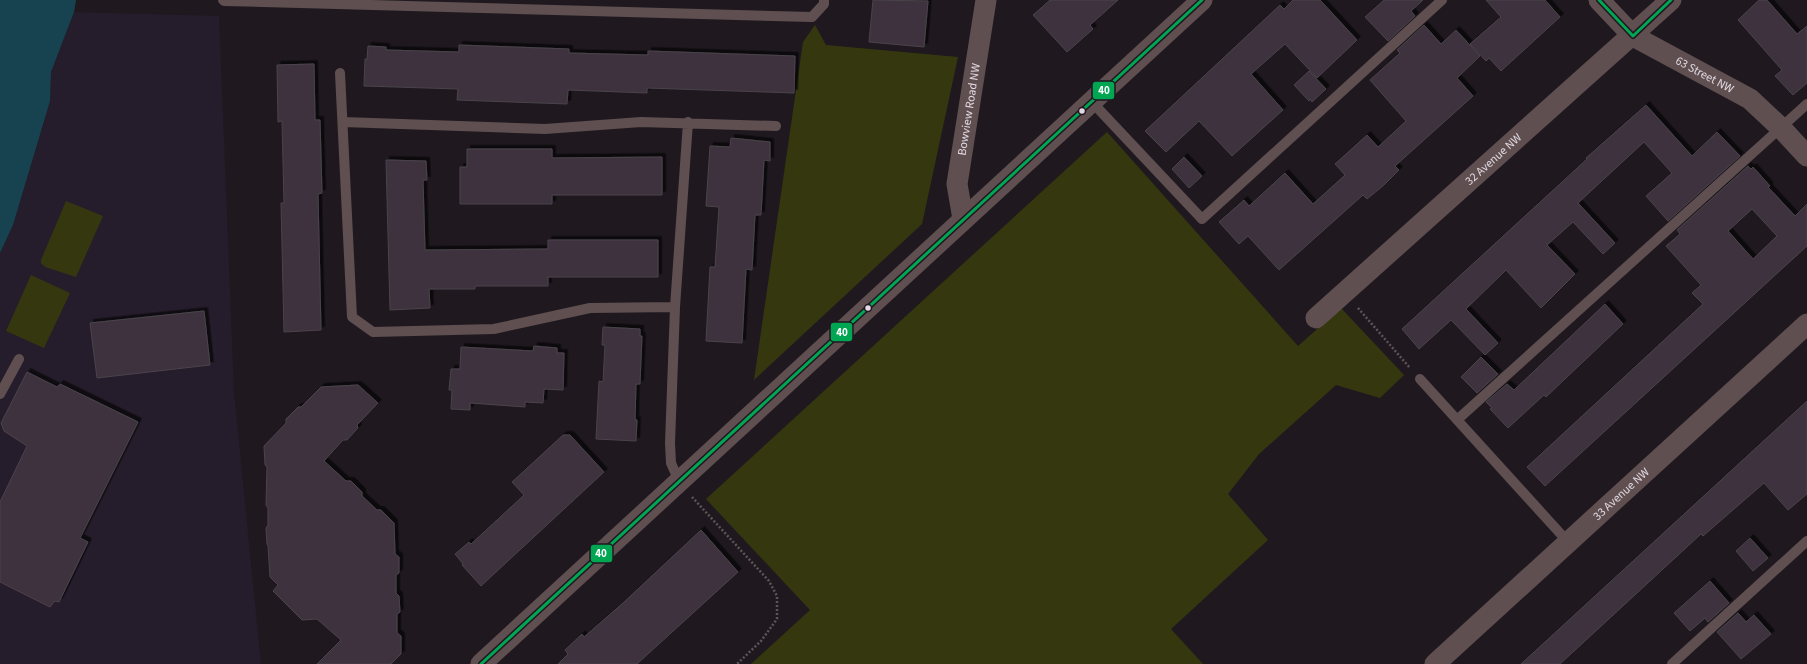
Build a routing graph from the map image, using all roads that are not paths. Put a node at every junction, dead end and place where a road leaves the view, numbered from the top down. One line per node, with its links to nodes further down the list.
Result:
1 (223, 0): 2 (lane)
2 (824, 0)
3 (986, 0): 17 (street, Bowview Road NW)
4 (1202, 0): 10 (street)
5 (1442, 0): 10 (lane)
6 (1599, 0): 8 (street, 63 Street NW)
7 (1671, 0): 8 (street, 32 Avenue NW)
8 (1633, 36): 15 (street, 63 Street NW); 19 (street, 32 Avenue NW)
9 (340, 74): 12 (lane)
10 (1091, 102): 17 (street)
11 (1807, 104): 15 (lane)
12 (343, 122): 13 (lane); 18 (lane)
13 (688, 122): 14 (lane); 18 (lane)
14 (776, 126)
15 (1781, 128): 16 (street, 63 Street NW); 24 (lane)
16 (1807, 156)
17 (963, 219): 25 (street)
18 (675, 307): 25 (lane)
19 (1316, 318)
20 (1807, 324): 27 (street, 33 Avenue NW)
21 (19, 359): 23 (lane)
22 (1420, 380): 24 (lane)
23 (0, 394)
24 (1457, 420): 27 (lane)
25 (679, 482): 28 (street)
26 (1807, 541): 30 (lane)
27 (1568, 542): 29 (street, 33 Avenue NW)
28 (481, 664)
29 (1435, 664)
30 (1672, 664)

